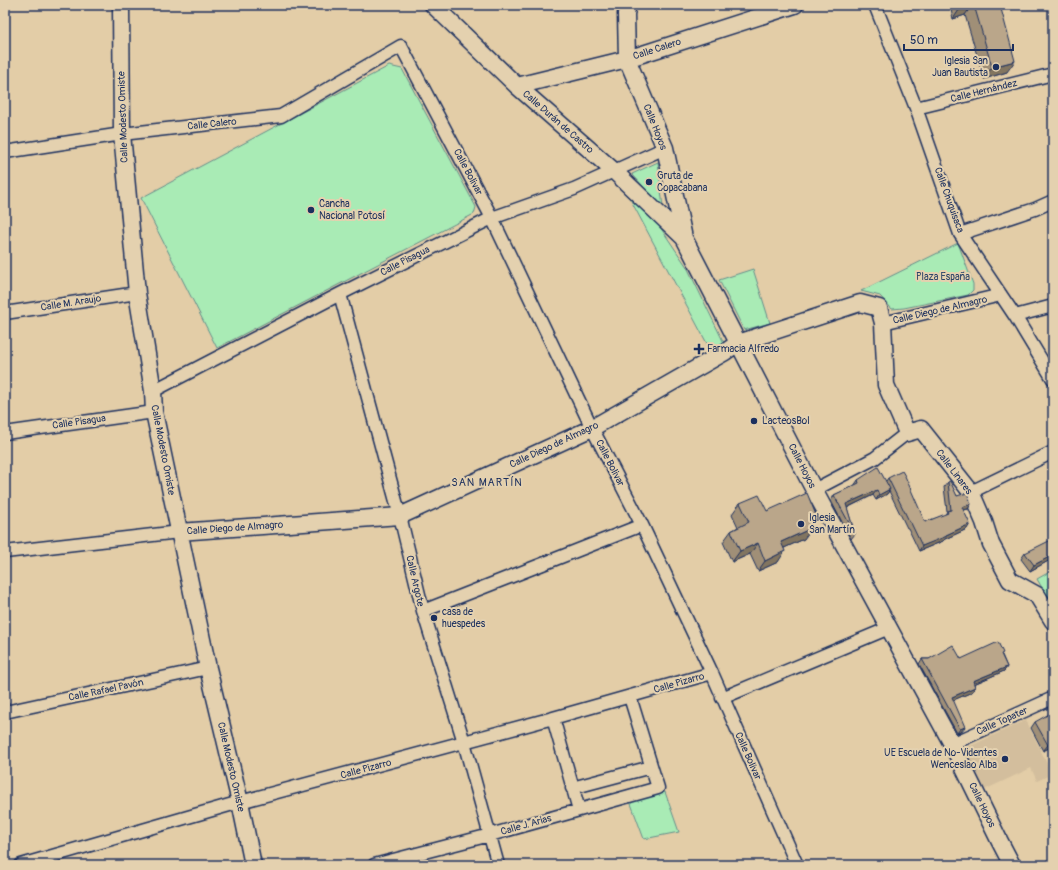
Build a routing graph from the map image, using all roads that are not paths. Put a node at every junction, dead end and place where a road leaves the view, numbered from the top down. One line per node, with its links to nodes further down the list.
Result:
1 (121, 5): 11 (main road, Calle Modesto Omiste)
2 (433, 5): 9 (main road, Calle Durán de Castro)
3 (628, 5): 7 (main road, Calle Hoyos)
4 (795, 5): 7 (main road, Calle Calero)
5 (875, 5): 10 (street, Calle Chuquisaca)
6 (401, 46): 11 (street, Calle Calero); 16 (street, Calle Bolivar)
7 (627, 59): 9 (main road, Calle Calero); 12 (main road, Calle Hoyos)
8 (1053, 74): 10 (street, Calle Hernández)
9 (517, 86): 14 (main road, Calle Durán de Castro)
10 (916, 108): 17 (street, Calle Chuquisaca)
11 (122, 134): 13 (street, Calle Calero); 19 (main road, Calle Modesto Omiste)
12 (665, 148): 14 (street, Calle Pisagua); 18 (main road, Calle Hoyos)
13 (5, 152)
14 (615, 172): 16 (street, Calle Pisagua); 18 (main road, Calle Durán de Castro)
15 (1053, 201): 17 (street)
16 (492, 218): 20 (street, Calle Pisagua); 30 (street, Calle Bolivar)
17 (960, 234): 21 (street, Calle Chuquisaca)
18 (684, 238): 26 (main road, Calle Hoyos)
19 (138, 293): 23 (street, Calle M. Araujo); 28 (main road, Calle Modesto Omiste)
20 (340, 294): 28 (street, Calle Pisagua); 36 (street, Calle Argote)
21 (1001, 295): 24 (street, Calle Chuquisaca); 25 (street, Calle Diego de Almagro)
22 (1053, 306): 24 (street)
23 (5, 313)
24 (1015, 316): 27 (street, Calle Chuquisaca)
25 (883, 323): 26 (main road, Calle Diego de Almagro); 32 (main road)
26 (738, 343): 30 (main road, Calle Diego de Almagro); 34 (main road, Calle Hoyos)
27 (1053, 380)
28 (153, 391): 29 (main road, Calle Modesto Omiste)
29 (154, 412): 31 (street, Calle Pisagua); 38 (main road, Calle Modesto Omiste)
30 (592, 428): 36 (main road, Calle Diego de Almagro); 37 (street, Calle Bolivar)
31 (5, 433)
32 (907, 434): 34 (street); 35 (main road, Calle Linares)
33 (1053, 452): 35 (street)
34 (814, 490): 42 (main road, Calle Hoyos)
35 (971, 492): 41 (main road, Calle Linares)
36 (400, 516): 38 (main road, Calle Diego de Almagro); 40 (street, Calle Argote)
37 (642, 525): 40 (street); 44 (street, Calle Bolivar)
38 (179, 532): 39 (street, Calle Diego de Almagro); 43 (main road, Calle Modesto Omiste)
39 (5, 552)
40 (423, 611): 50 (street, Calle Argote)
41 (1053, 621)
42 (889, 628): 46 (street); 51 (main road, Calle Hoyos)
43 (208, 668): 48 (street, Calle Rafael Pavón); 54 (main road, Calle Modesto Omiste)
44 (712, 673): 45 (street, Calle Pizarro); 46 (street, Calle Bolivar)
45 (630, 697): 49 (street, Calle Pizarro); 52 (street, Calle J. Arias)
46 (722, 698): 57 (street, Calle Bolivar)
47 (1053, 698): 51 (street, Calle Topater)
48 (5, 712)
49 (553, 718): 50 (street, Calle Pizarro); 53 (street)
50 (464, 742): 54 (street, Calle Pizarro); 56 (street, Calle Argote)
51 (952, 744): 62 (main road, Calle Hoyos)
52 (651, 767): 53 (street); 55 (street, Calle J. Arias)
53 (572, 788): 55 (street)
54 (240, 802): 58 (street, Calle Pizarro); 59 (main road, Calle Modesto Omiste)
55 (579, 810): 56 (street, Calle J. Arias)
56 (490, 835): 60 (street, Calle J. Arias); 61 (street, Calle Argote)
57 (792, 864)
58 (21, 865)
59 (253, 865)
60 (374, 865)
61 (498, 865)
62 (1012, 865)

